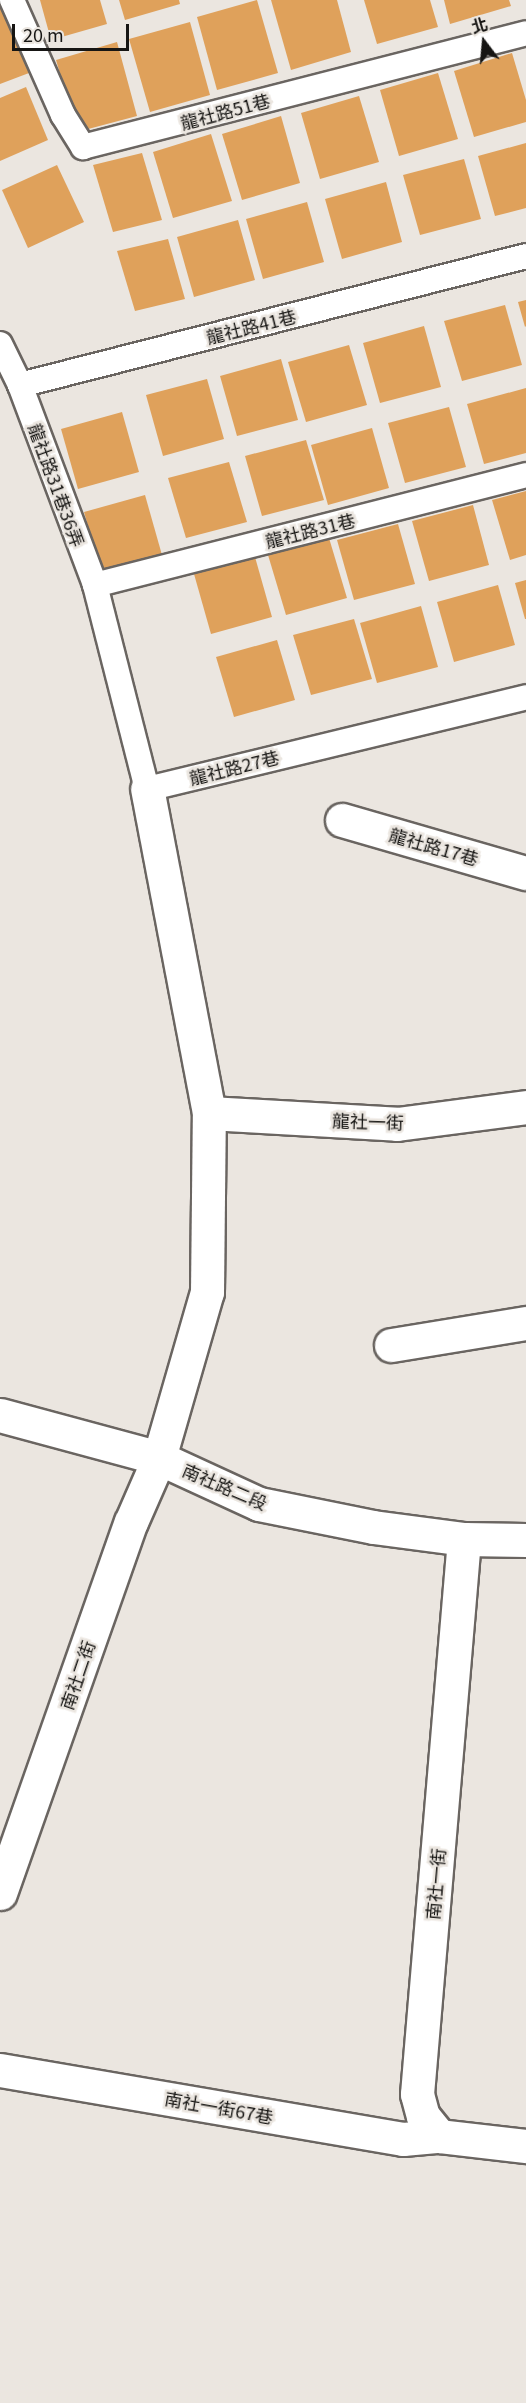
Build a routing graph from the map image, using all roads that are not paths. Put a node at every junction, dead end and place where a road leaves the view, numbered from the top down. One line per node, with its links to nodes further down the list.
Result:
1 (12, 0): 2 (lane, 龍社路51巷)
2 (526, 33)
3 (526, 256): 5 (lane, 龍社路41巷)
4 (0, 344): 5 (lane)
5 (20, 385): 7 (lane, 龍社路31巷36弄)
6 (526, 475): 7 (lane, 龍社路31巷)
7 (94, 585): 9 (lane)
8 (526, 697): 9 (lane, 龍社路27巷)
9 (147, 789): 13 (street, 南社二街)
10 (342, 820): 11 (street, 龍社路17巷)
11 (526, 873)
12 (526, 1107): 13 (street, 龍社一街)
13 (209, 1113): 17 (street, 南社二街)
14 (526, 1323): 15 (street)
15 (391, 1345)
16 (0, 1415): 17 (street, 南社路二段)
17 (159, 1458): 18 (street, 南社路二段); 20 (street, 南社二街)
18 (464, 1539): 19 (street, 南社路二段); 22 (street, 南社一街)
19 (526, 1540)
20 (0, 1893)
21 (0, 2070): 22 (street, 南社一街67巷)
22 (439, 2136): 23 (street)
23 (526, 2146)

